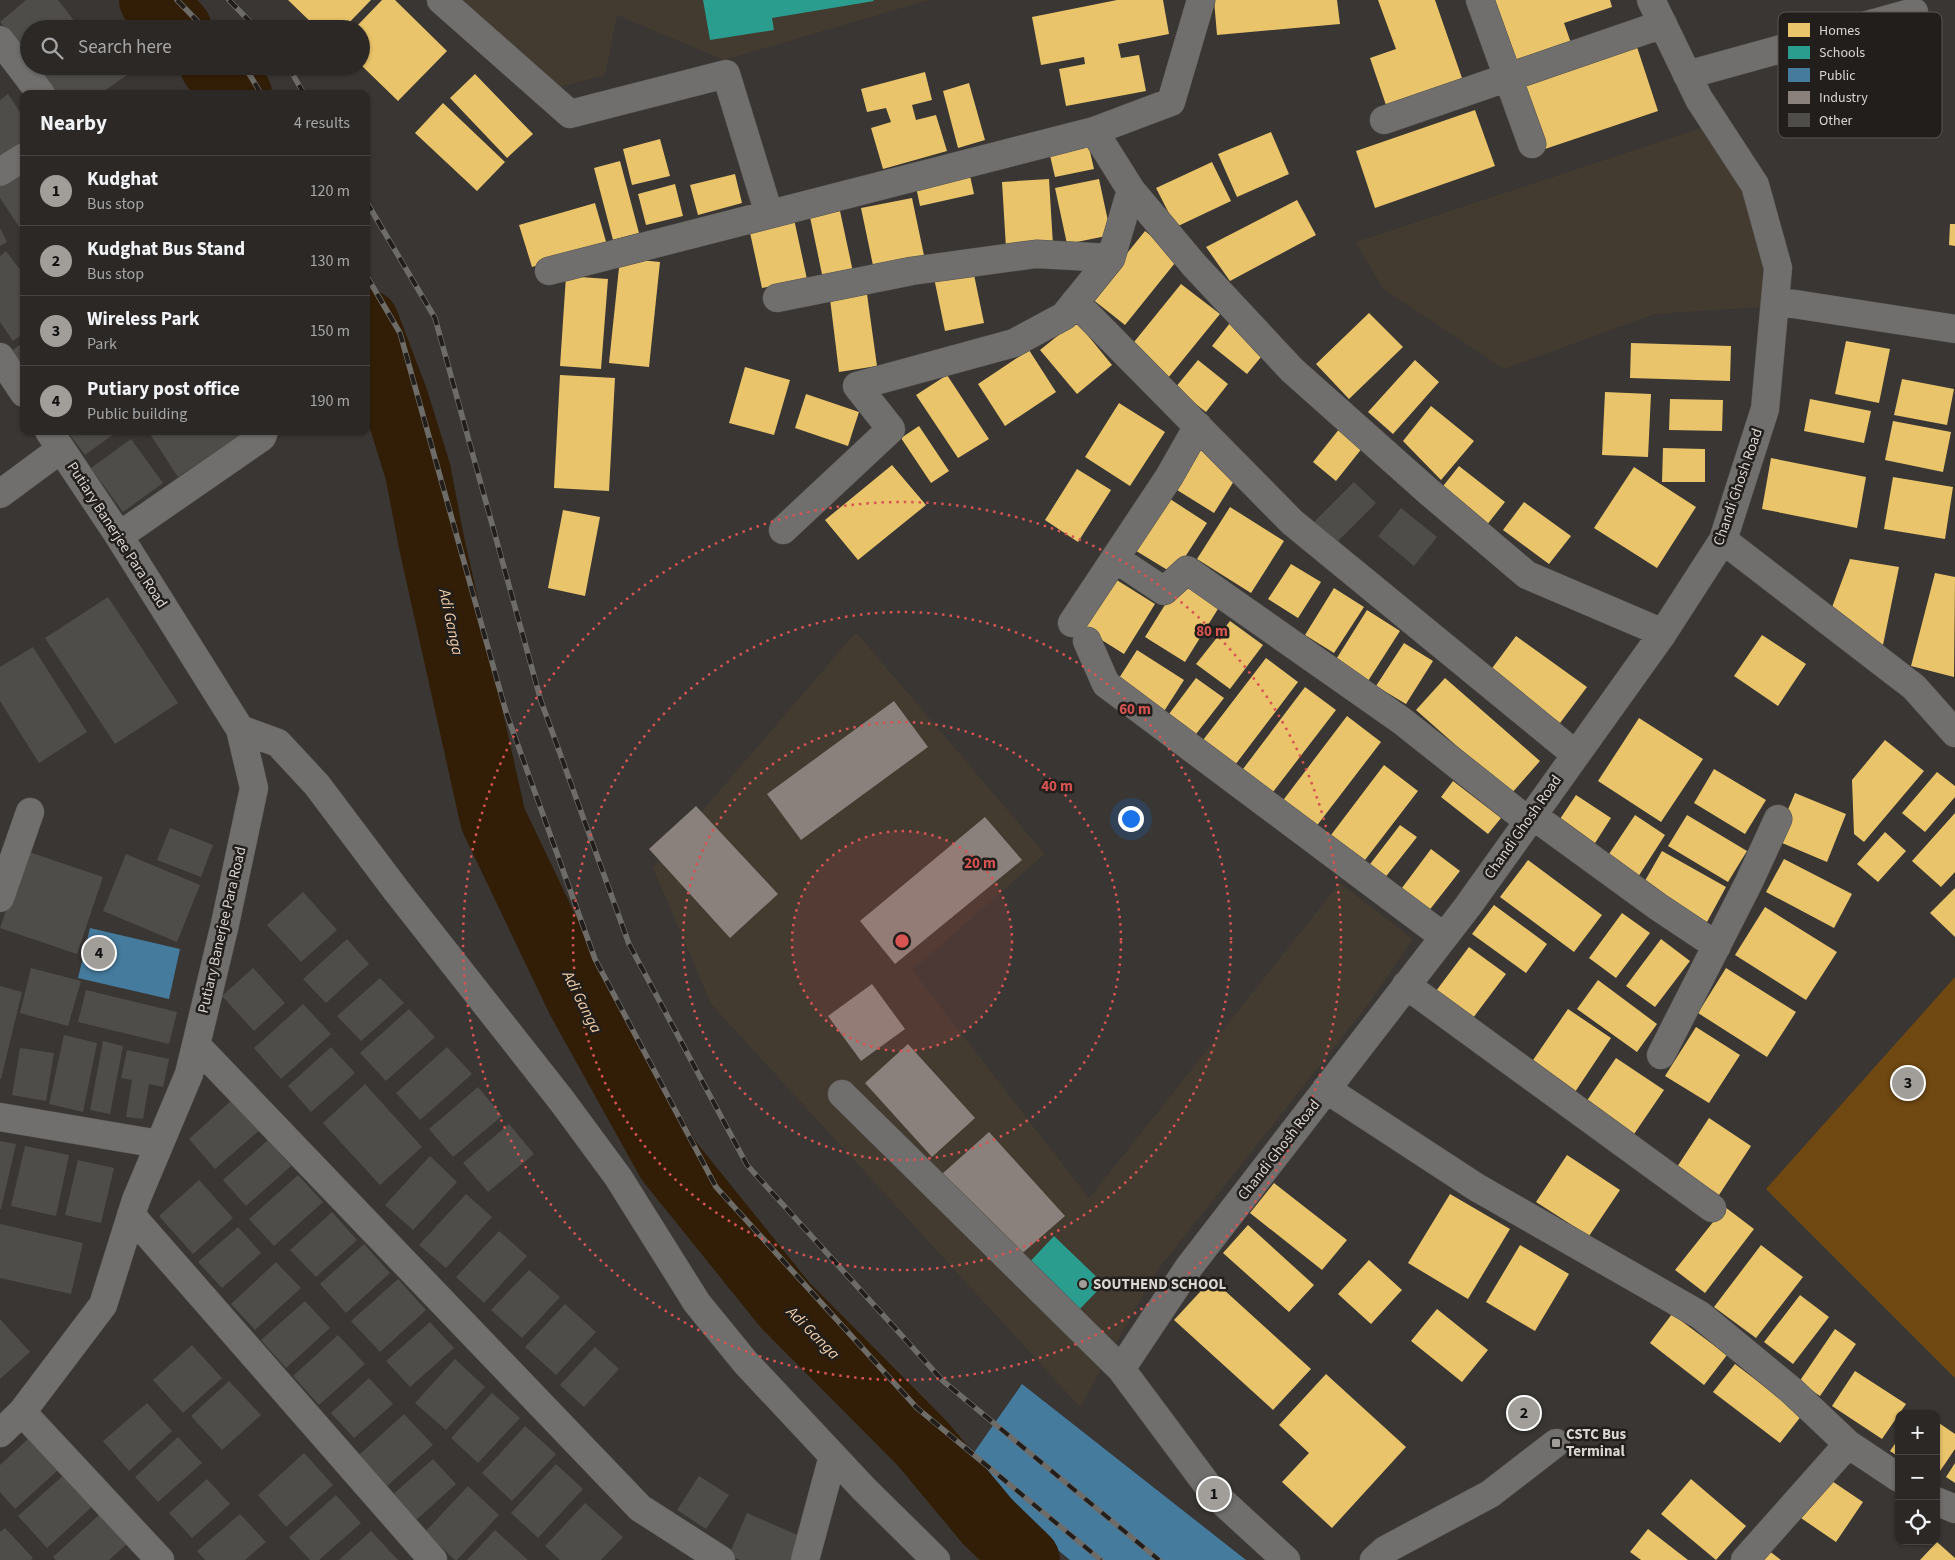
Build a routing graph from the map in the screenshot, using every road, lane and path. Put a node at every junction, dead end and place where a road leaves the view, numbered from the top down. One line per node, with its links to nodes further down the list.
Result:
1 (440, 0): 19 (street)
2 (1201, 0): 14 (street)
3 (1480, 0): 11 (street)
4 (1651, 0): 5 (street, Chandi Ghosh Road)
5 (1662, 24): 10 (street, Chandi Ghosh Road); 11 (street)
6 (0, 40): 8 (street)
7 (1778, 50): 10 (street)
8 (20, 66)
9 (27, 75): 12 (street)
10 (1687, 75): 23 (street, Chandi Ghosh Road)
11 (1508, 78): 13 (street); 15 (street)
12 (38, 90)
13 (1384, 120)
14 (1094, 131): 18 (street); 19 (street)
15 (1532, 144)
16 (20, 160): 17 (street)
17 (0, 172)
18 (1131, 190): 20 (street); 36 (street)
19 (769, 214): 21 (street)
20 (1111, 258): 22 (street); 24 (street)
21 (549, 272)
22 (777, 298)
23 (1775, 301): 25 (street); 34 (street, Chandi Ghosh Road)
24 (1075, 302): 28 (street); 32 (street)
25 (1955, 329)
26 (0, 357): 27 (street)
27 (20, 387)
28 (1198, 426): 35 (street); 39 (street)
29 (263, 435): 33 (street)
30 (55, 440): 31 (street); 33 (street, Putiary Banerjee Para Road)
31 (0, 494)
32 (783, 530)
33 (119, 536): 37 (street, Putiary Banerjee Para Road)
34 (1723, 540): 36 (street, Chandi Ghosh Road); 38 (street)
35 (1116, 559): 41 (street); 44 (street)
36 (1662, 633): 39 (street, Chandi Ghosh Road)
37 (240, 729): 47 (street, Putiary Banerjee Para Road); 60 (street)
38 (1955, 734)
39 (1575, 754): 41 (street, Chandi Ghosh Road)
40 (30, 812): 43 (street)
41 (1530, 818): 44 (street, Chandi Ghosh Road); 45 (street)
42 (1778, 819): 45 (street)
43 (0, 898)
44 (1444, 937): 46 (street, Chandi Ghosh Road)
45 (1717, 946): 48 (street)
46 (1406, 985): 49 (street, Chandi Ghosh Road); 53 (street)
47 (196, 1045): 52 (street, Putiary Banerjee Para Road); 66 (street)
48 (1661, 1055)
49 (1326, 1089): 55 (street, Chandi Ghosh Road); 59 (street)
50 (842, 1094): 55 (street)
51 (0, 1117): 52 (street)
52 (159, 1144): 54 (street, Putiary Banerjee Para Road)
53 (1712, 1208)
54 (131, 1215): 56 (street, Putiary Banerjee Para Road); 65 (street)
55 (1122, 1369): 69 (street)
56 (22, 1412): 57 (street, Putiary Banerjee Para Road); 64 (street)
57 (0, 1433)
58 (1556, 1443): 70 (street)
59 (1848, 1444): 61 (street); 71 (street)
60 (833, 1456): 67 (street); 68 (street)
61 (1895, 1475)
62 (1940, 1503): 63 (street)
63 (1955, 1509)
64 (160, 1560)
65 (433, 1560)
66 (721, 1560)
67 (805, 1560)
68 (936, 1560)
69 (1286, 1560)
70 (1374, 1560)
71 (1745, 1560)

